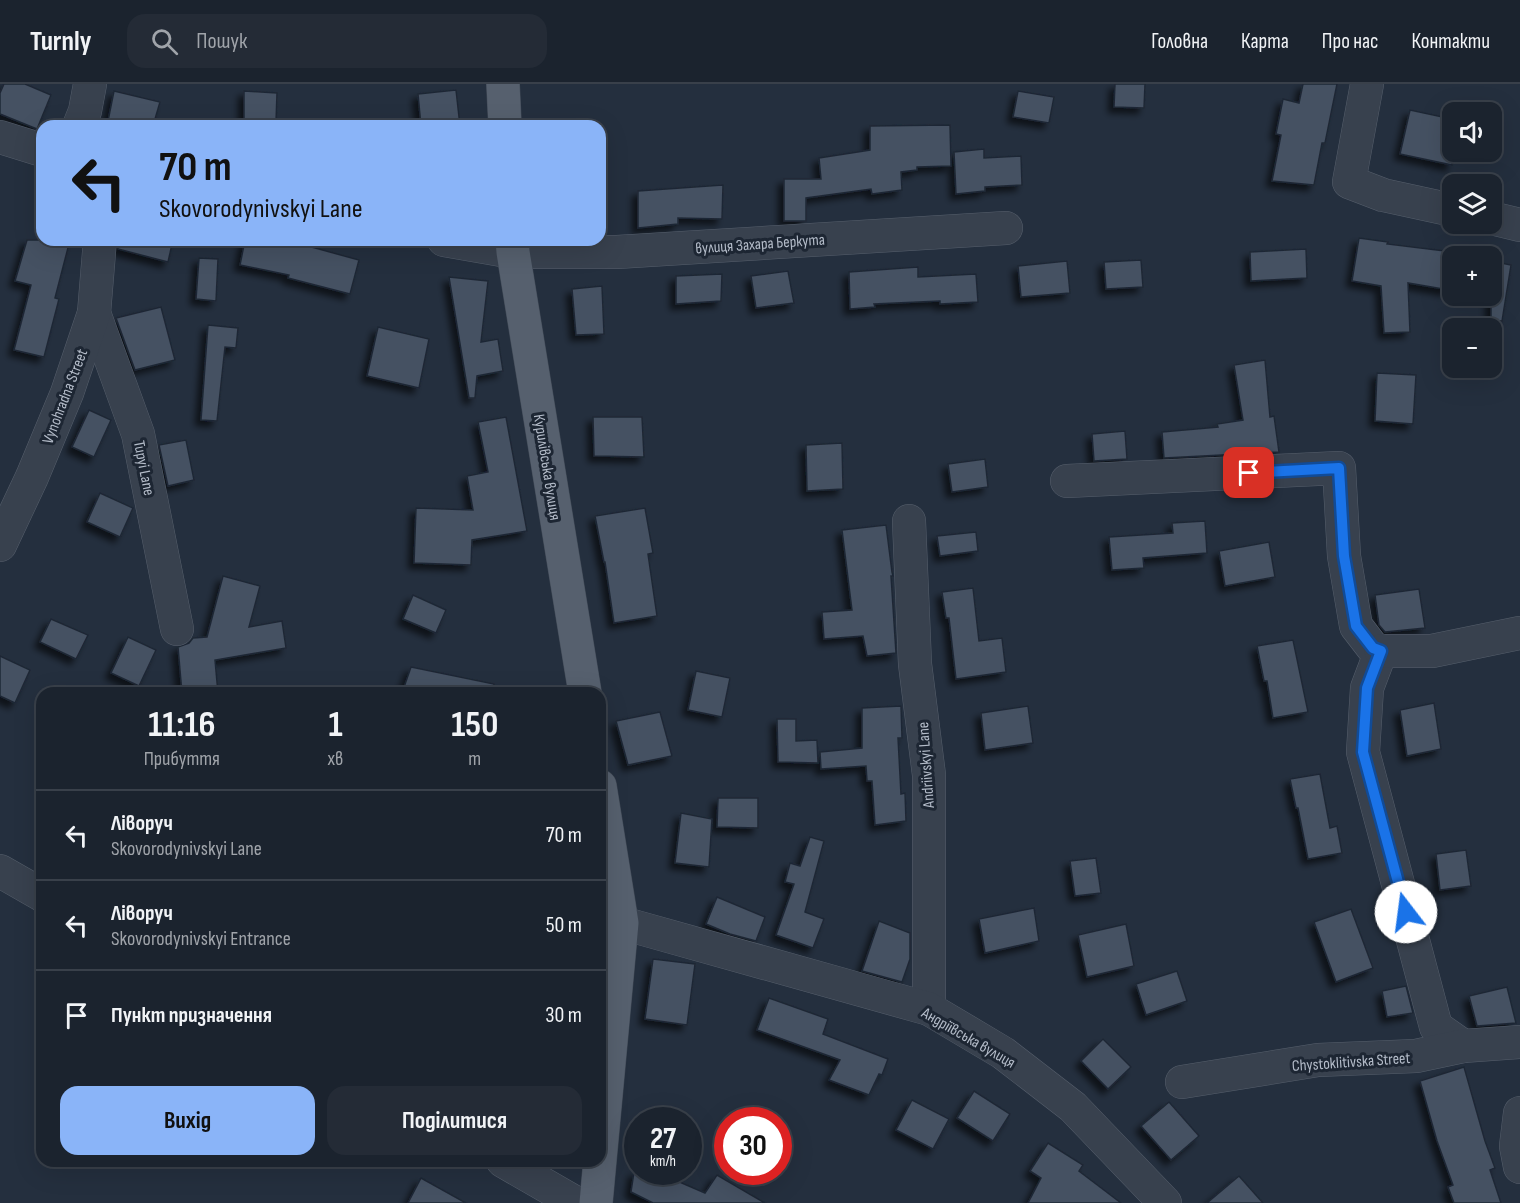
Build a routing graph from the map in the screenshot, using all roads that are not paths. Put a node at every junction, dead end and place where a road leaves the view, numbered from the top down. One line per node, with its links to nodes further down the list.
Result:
1 (90, 84): 4 (street)
2 (503, 84): 5 (main road)
3 (1367, 84): 8 (street)
4 (81, 120)
5 (505, 120)
6 (0, 137): 7 (street)
7 (36, 148)
8 (1442, 208)
9 (1502, 221): 10 (street)
10 (1520, 225)
11 (1006, 228): 13 (street, вулиця Захара Беркута)
12 (100, 246): 14 (street, Vynohradna Street)
13 (513, 246): 21 (main road, Курилівська вулиця)
14 (94, 313): 17 (street, Vynohradna Street); 18 (street, Tupyi Lane)
15 (1067, 481): 20 (street)
16 (909, 521): 26 (street, Andriivskyi Lane)
17 (0, 545)
18 (177, 629)
19 (1520, 633): 20 (street)
20 (1381, 651): 28 (street)
21 (584, 687)
22 (606, 823): 25 (main road)
23 (0, 871): 24 (street)
24 (36, 892)
25 (622, 922): 26 (street, Андріївська вулиця); 30 (main road)
26 (929, 1009): 37 (street, Андріївська вулиця)
27 (1520, 1042): 28 (street, Chystoklitivska Street)
28 (1463, 1046): 29 (street, Chystoklitivska Street)
29 (1182, 1082)
30 (606, 1095)
31 (1520, 1113): 34 (street)
32 (513, 1167): 35 (street)
33 (599, 1167): 36 (main road)
34 (1520, 1167)
35 (576, 1203)
36 (596, 1203)
37 (1165, 1203)

